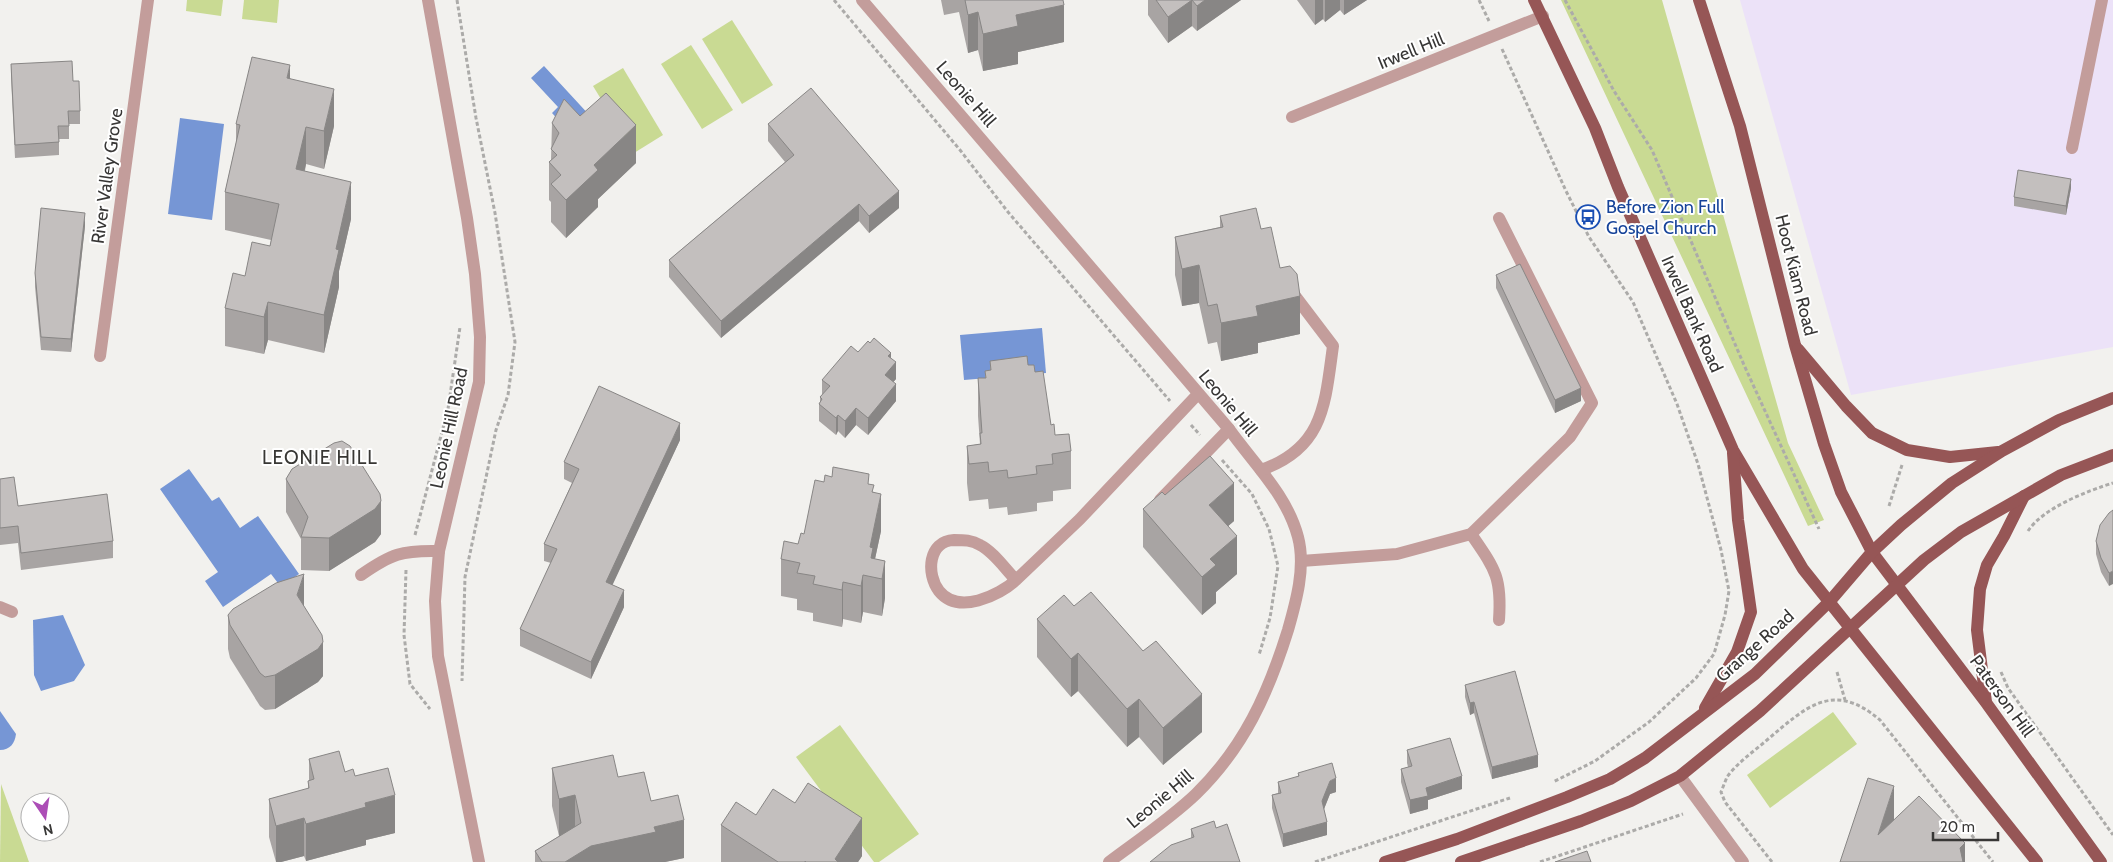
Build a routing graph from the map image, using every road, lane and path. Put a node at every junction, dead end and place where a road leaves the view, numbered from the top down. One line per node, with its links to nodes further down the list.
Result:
1 (148, 0): 18 (street, River Valley Grove)
2 (428, 0): 37 (street, Leonie Hill Road)
3 (834, 0): 21 (path)
4 (862, 0): 19 (street, Leonie Hill)
5 (1479, 0): 11 (path)
6 (1534, 0): 10 (main road, Irwell Bank Road)
7 (1565, 0): 33 (path)
8 (1699, 0): 17 (main road, Hoot Kiam Road)
9 (2102, 0): 13 (street)
10 (1543, 16): 11 (street, Irwell Hill); 24 (main road, Irwell Bank Road)
11 (1496, 35): 12 (street, Irwell Hill); 56 (path)
12 (1292, 117)
13 (2072, 148)
14 (1499, 218): 35 (street)
15 (1292, 292): 28 (street)
16 (461, 322): 36 (path)
17 (1795, 345): 25 (main road); 38 (main road, Hoot Kiam Road)
18 (100, 356)
19 (1198, 394): 21 (street); 22 (street, Leonie Hill)
20 (2113, 398): 26 (main road, Grange Road)
21 (1180, 413): 23 (path); 41 (street)
22 (1229, 430): 23 (street); 28 (street, Leonie Hill)
23 (1211, 447): 31 (street); 48 (path)
24 (1733, 450): 43 (main road, Irwell Bank Road); 54 (main road)
25 (1907, 450): 26 (main road); 32 (path)
26 (2002, 451): 38 (main road, Grange Road)
27 (2113, 455): 30 (main road)
28 (1261, 470): 39 (street, Leonie Hill)
29 (2113, 483): 34 (path)
30 (2024, 496): 42 (main road); 52 (main road)
31 (1160, 500)
32 (1889, 506)
33 (1819, 529)
34 (2026, 533)
35 (1471, 534): 39 (street); 46 (street)
36 (411, 550): 37 (street); 40 (street); 53 (path)
37 (439, 551): 60 (street, Leonie Hill Road)
38 (1872, 552): 42 (main road, Paterson Hill); 43 (main road, Grange Road)
39 (1301, 562): 61 (street, Leonie Hill)
40 (361, 575)
41 (1016, 580): 41 (street)
42 (1897, 585): 47 (main road); 52 (main road, Paterson Hill)
43 (1830, 601): 47 (main road); 54 (main road, Grange Road)
44 (0, 608): 45 (street)
45 (12, 612)
46 (1499, 620)
47 (1851, 627): 55 (main road); 69 (main road)
48 (1257, 663)
49 (1998, 666): 59 (path)
50 (1837, 672): 51 (path)
51 (1845, 700): 67 (path); 68 (path)
52 (1987, 704): 70 (main road, Paterson Hill)
53 (433, 713)
54 (1702, 715): 63 (main road, Grange Road)
55 (1680, 776): 64 (main road); 66 (street)
56 (1549, 784)
57 (1513, 797): 62 (path)
58 (1683, 814): 65 (path)
59 (2113, 835)
60 (480, 862)
61 (1110, 862)
62 (1315, 862)
63 (1385, 862)
64 (1461, 862)
65 (1540, 862)
66 (1743, 862)
67 (1772, 862)
68 (1993, 862)
69 (2037, 862)
70 (2101, 862)

